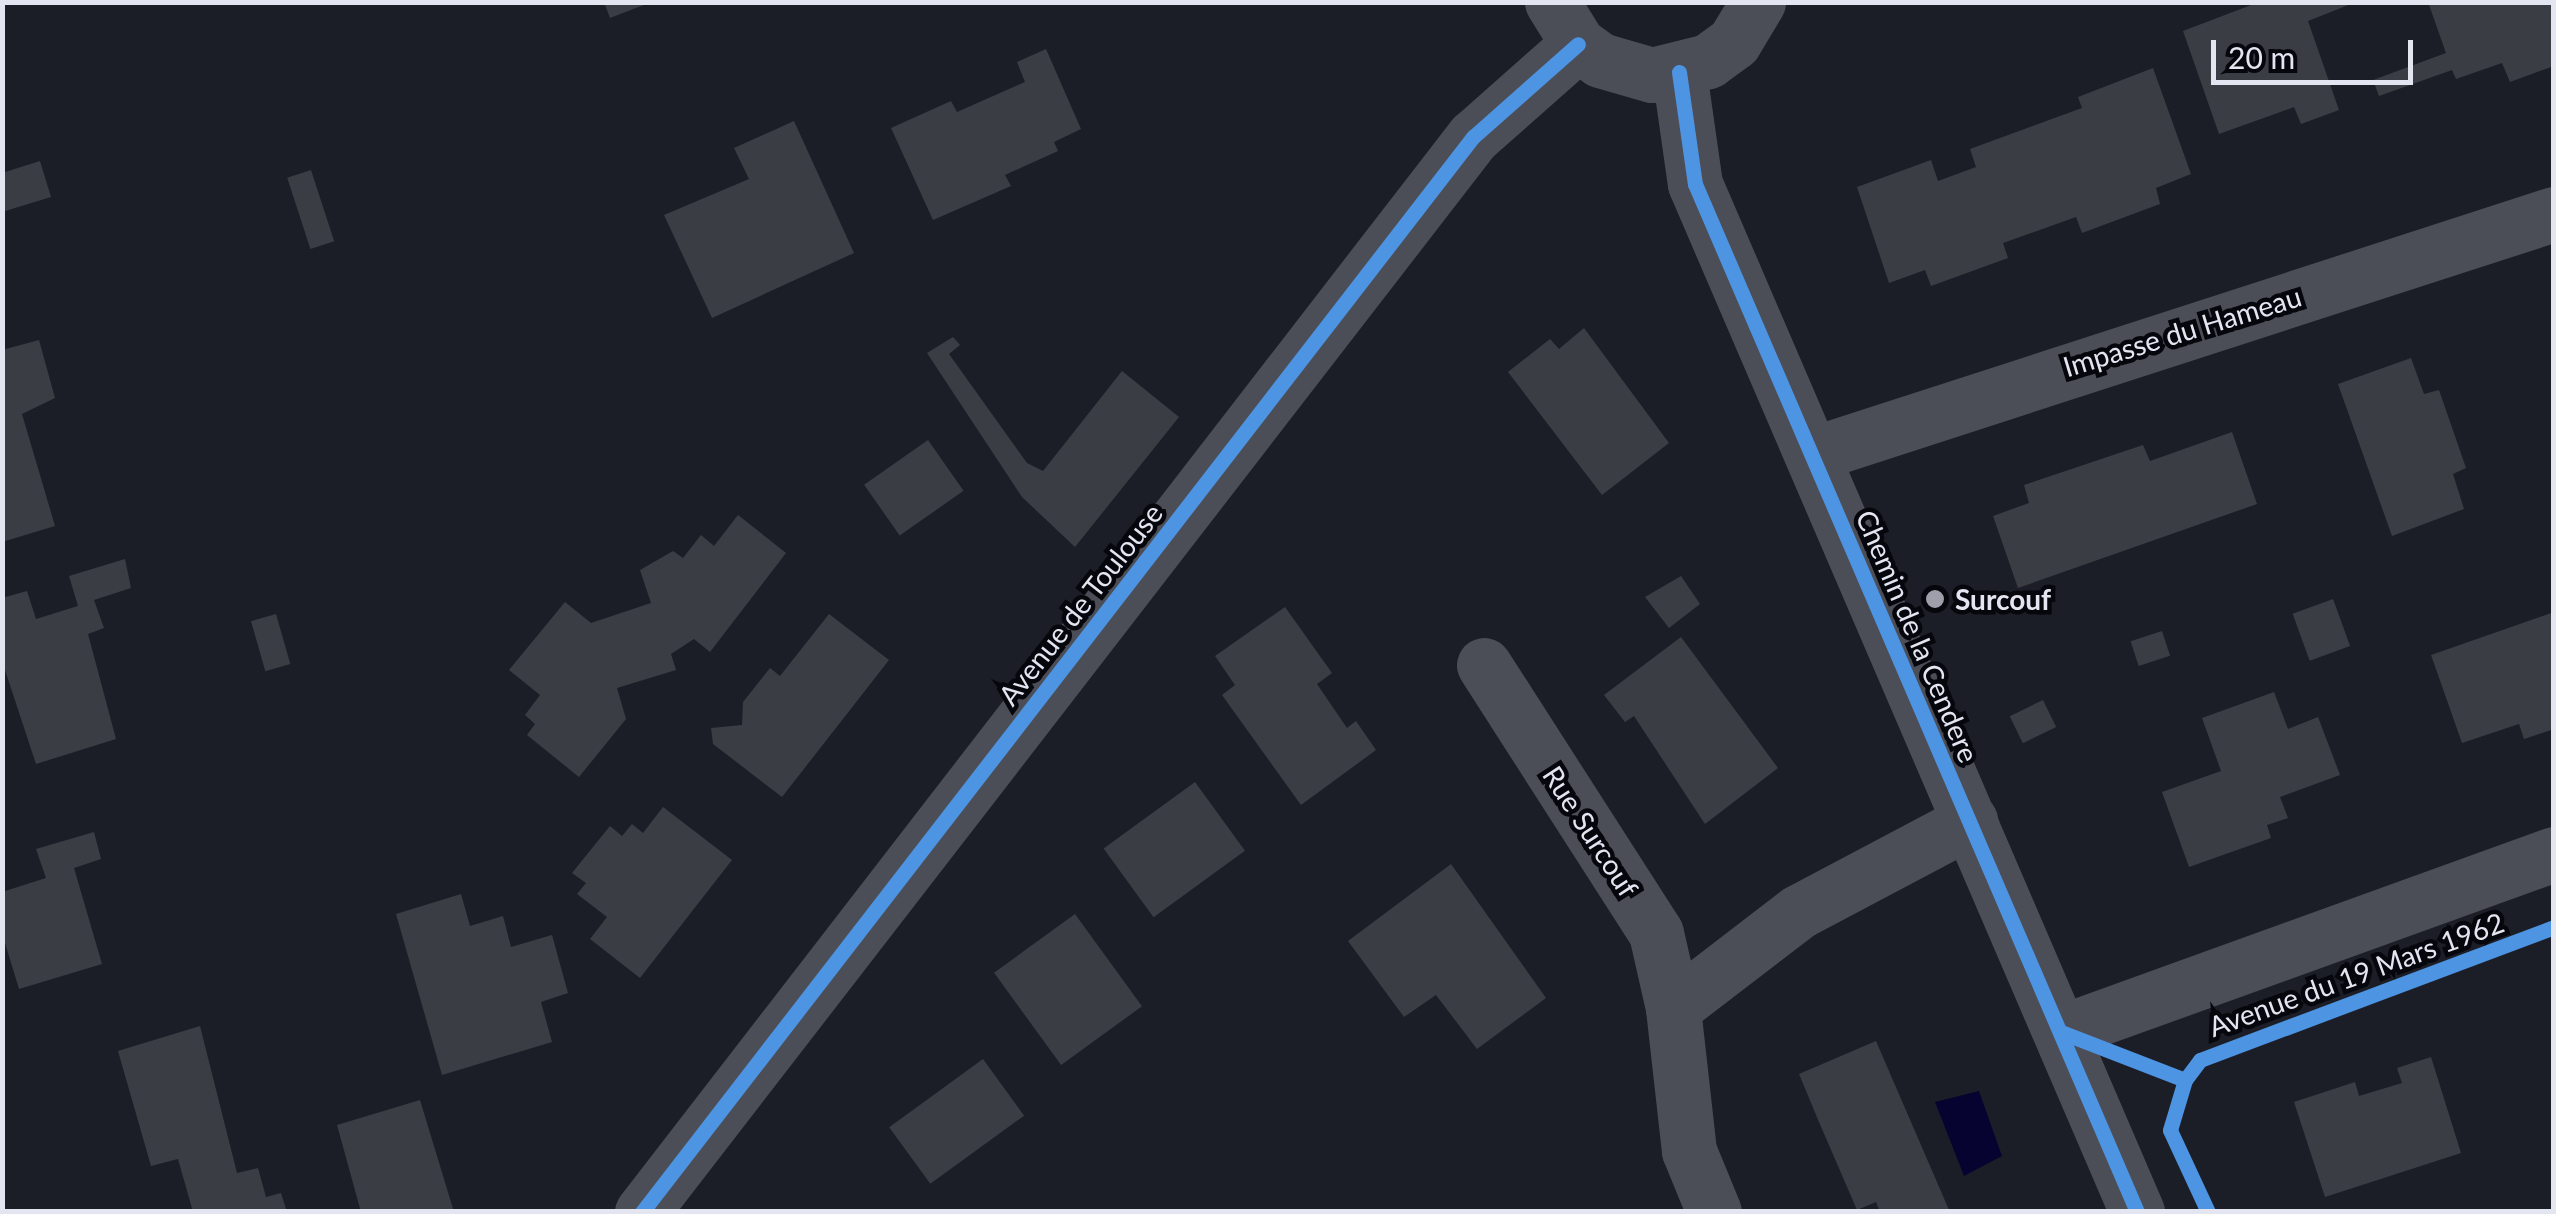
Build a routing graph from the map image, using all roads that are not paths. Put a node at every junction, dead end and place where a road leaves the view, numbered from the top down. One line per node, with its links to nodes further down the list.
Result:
1 (1758, 2): 3 (street)
2 (1565, 24): 3 (street); 11 (street, Avenue de Toulouse)
3 (1678, 72): 5 (street, Chemin de la Cendere)
4 (2554, 214): 5 (street, Impasse du Hameau)
5 (1813, 454): 7 (street, Chemin de la Cendere)
6 (1484, 665): 9 (street, Rue Surcouf)
7 (1970, 822): 9 (street); 10 (street, Chemin de la Cendere)
8 (2554, 854): 10 (street, Avenue du 19 Mars 1962)
9 (1673, 1008): 12 (street, Rue Surcouf)
10 (2061, 1032): 13 (street, Chemin de la Cendere)
11 (642, 1212)
12 (1714, 1212)
13 (2137, 1212)

